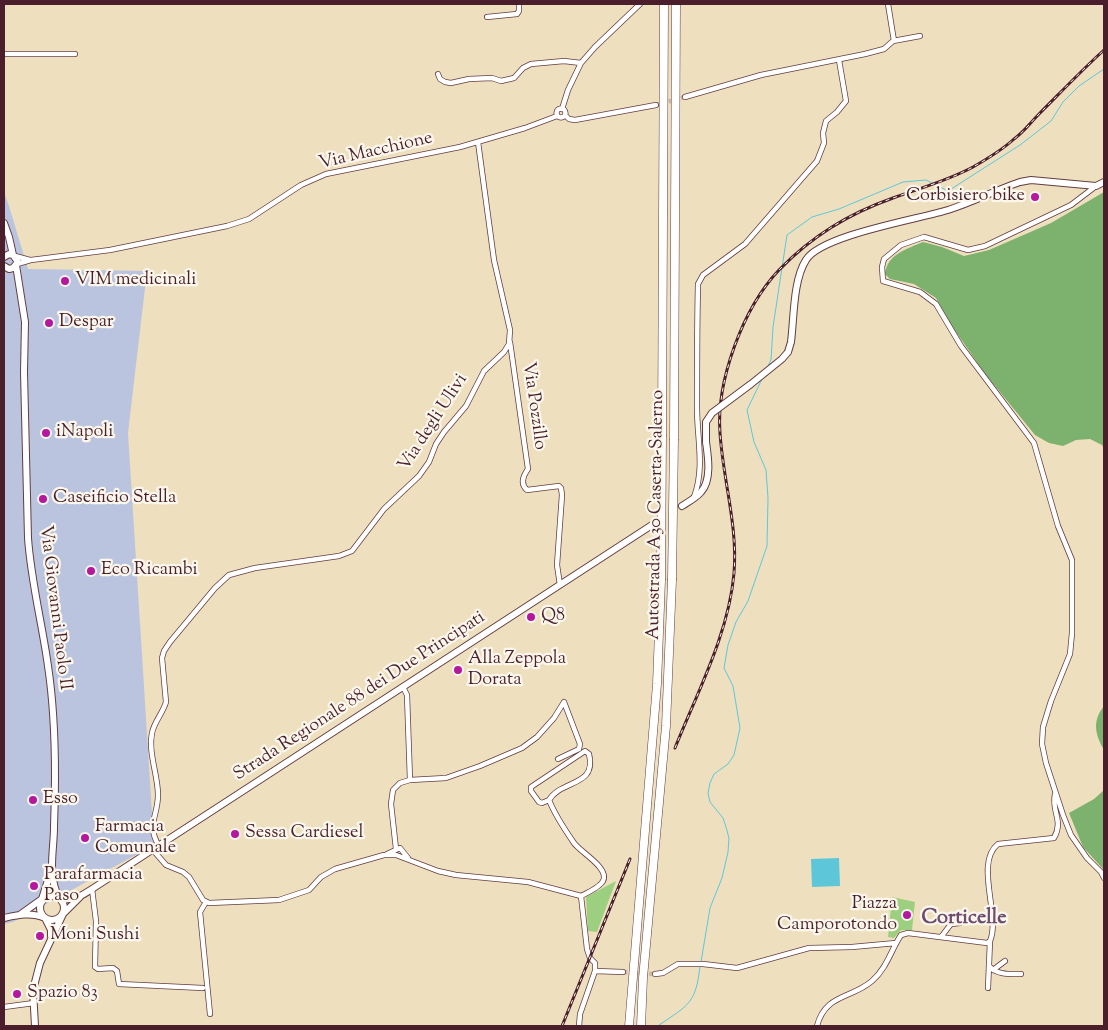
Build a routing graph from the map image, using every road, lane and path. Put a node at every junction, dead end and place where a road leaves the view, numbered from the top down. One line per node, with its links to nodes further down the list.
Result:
1 (519, 4): 6 (street)
2 (640, 4): 12 (street)
3 (664, 4): 71 (highway, Autostrada A30 Caserta-Salerno, bridge)
4 (676, 4): 72 (highway, Autostrada A30 Caserta-Salerno, bridge)
5 (888, 4): 8 (street)
6 (487, 17)
7 (920, 36): 8 (street)
8 (894, 41): 11 (street)
9 (4, 54): 10 (street)
10 (76, 54)
11 (839, 60): 14 (street); 30 (street)
12 (581, 63): 13 (street); 16 (street)
13 (438, 74)
14 (685, 97)
15 (656, 105): 17 (street)
16 (562, 109): 17 (street); 18 (street)
17 (565, 115): 18 (street)
18 (557, 116): 19 (street, Via Macchione)
19 (478, 142): 25 (street, Via Macchione); 29 (street)
20 (1104, 182): 21 (main road)
21 (1096, 186): 30 (main road, bridge); 37 (street)
22 (4, 223): 23 (main road)
23 (14, 255): 24 (main road); 25 (street, Via Macchione); 26 (main road, Via Giovanni Paolo II)
24 (4, 257)
25 (31, 260): 26 (street, Via Macchione)
26 (17, 265): 27 (main road); 28 (main road, Via Giovanni Paolo II)
27 (6, 268): 28 (main road)
28 (22, 292): 41 (main road, Via Giovanni Paolo II)
29 (510, 340): 33 (street, Via Pozzillo); 39 (street, Via degli Ulivi)
30 (694, 498): 31 (main road)
31 (682, 506)
32 (655, 523): 33 (main road, Strada Regionale 88 dei Due Principati)
33 (560, 584): 34 (main road, Strada Regionale 88 dei Due Principati)
34 (402, 687): 36 (street); 39 (main road, Strada Regionale 88 dei Due Principati)
35 (558, 759): 36 (street)
36 (410, 780): 40 (street)
37 (1056, 793): 42 (street); 56 (street)
38 (549, 800): 38 (street); 45 (street)
39 (156, 848): 43 (main road, Strada Regionale 88 dei Due Principati); 48 (street)
40 (398, 852): 45 (street); 48 (street)
41 (51, 869): 46 (main road); 47 (main road)
42 (1104, 878)
43 (92, 889): 44 (main road, Strada Regionale 88 dei Due Principati); 64 (street)
44 (81, 896): 46 (main road, Strada Regionale 88 dei Due Principati); 50 (main road, Strada Regionale 88 dei Due Principati)
45 (582, 896): 60 (street)
46 (59, 898): 47 (main road, Strada Regionale 88 dei Due Principati); 50 (main road)
47 (42, 899): 49 (main road); 53 (main road)
48 (206, 902): 68 (street)
49 (20, 914): 52 (main road); 53 (main road)
50 (63, 914): 53 (main road); 55 (main road)
51 (961, 916): 54 (street)
52 (4, 918)
53 (45, 918): 55 (main road)
54 (941, 937): 56 (street); 57 (street)
55 (51, 939): 66 (main road)
56 (990, 941): 59 (street)
57 (896, 943): 62 (street); 73 (street)
58 (1005, 961): 59 (street)
59 (991, 968): 63 (street); 65 (street)
60 (595, 971): 61 (street); 70 (street)
61 (623, 972)
62 (655, 974)
63 (1021, 974)
64 (203, 988)
65 (988, 988)
66 (34, 1003): 67 (street); 69 (main road)
67 (4, 1007)
68 (210, 1014)
69 (35, 1026)
70 (579, 1026)
71 (629, 1026)
72 (641, 1026)
73 (817, 1026)

